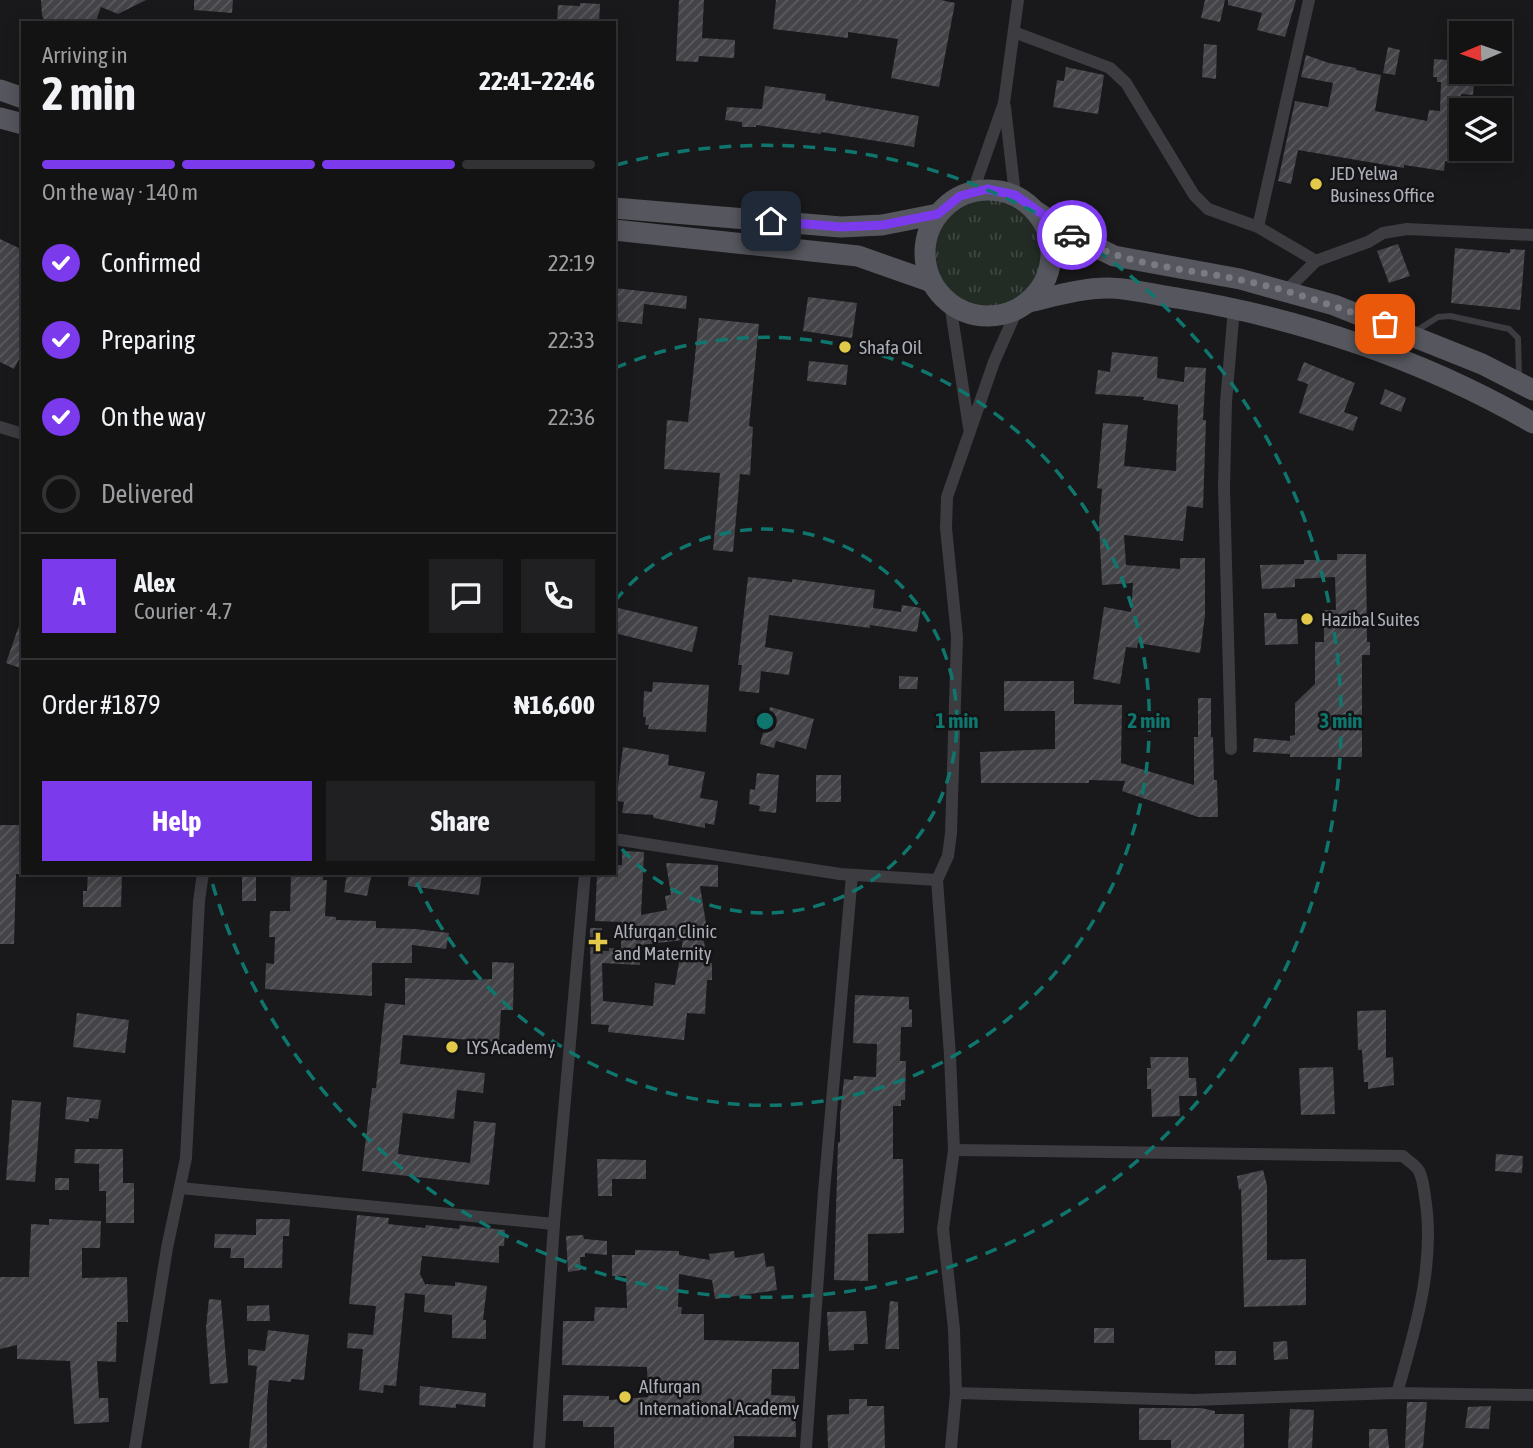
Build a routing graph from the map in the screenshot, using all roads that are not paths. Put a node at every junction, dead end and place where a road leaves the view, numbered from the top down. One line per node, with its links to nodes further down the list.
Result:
1 (1018, 0): 3 (street)
2 (1309, 0): 14 (street)
3 (1014, 32): 6 (street); 14 (street)
4 (0, 90): 5 (main road)
5 (21, 97)
6 (1004, 103): 9 (street); 10 (street)
7 (0, 118): 8 (main road)
8 (21, 123)
9 (973, 191): 10 (main road); 13 (main road)
10 (1015, 195): 12 (main road)
11 (616, 208): 13 (main road)
12 (1037, 212): 19 (main road); 21 (main road)
13 (938, 214): 18 (main road)
14 (1258, 228): 17 (street)
15 (616, 230): 18 (main road)
16 (1533, 234): 17 (street)
17 (1317, 261): 19 (street)
18 (932, 282): 20 (main road)
19 (1285, 292): 23 (main road)
20 (950, 303): 21 (main road); 27 (street)
21 (1023, 306): 22 (main road); 27 (street)
22 (1234, 308): 25 (main road); 29 (street)
23 (1411, 334): 24 (main road); 24 (lane)
24 (1526, 386)
25 (1533, 423)
26 (0, 427): 28 (street)
27 (970, 430): 34 (street)
28 (21, 432)
29 (1231, 749)
30 (616, 839): 33 (street)
31 (203, 875): 36 (street)
32 (585, 875): 37 (street)
33 (852, 875): 34 (street); 43 (street)
34 (937, 880): 35 (street)
35 (954, 1150): 38 (street); 39 (street)
36 (180, 1188): 37 (street); 41 (street)
37 (554, 1224): 42 (street)
38 (956, 1393): 39 (street); 44 (street)
39 (1397, 1393): 40 (street)
40 (1533, 1395)
41 (135, 1448)
42 (538, 1448)
43 (806, 1448)
44 (951, 1448)

